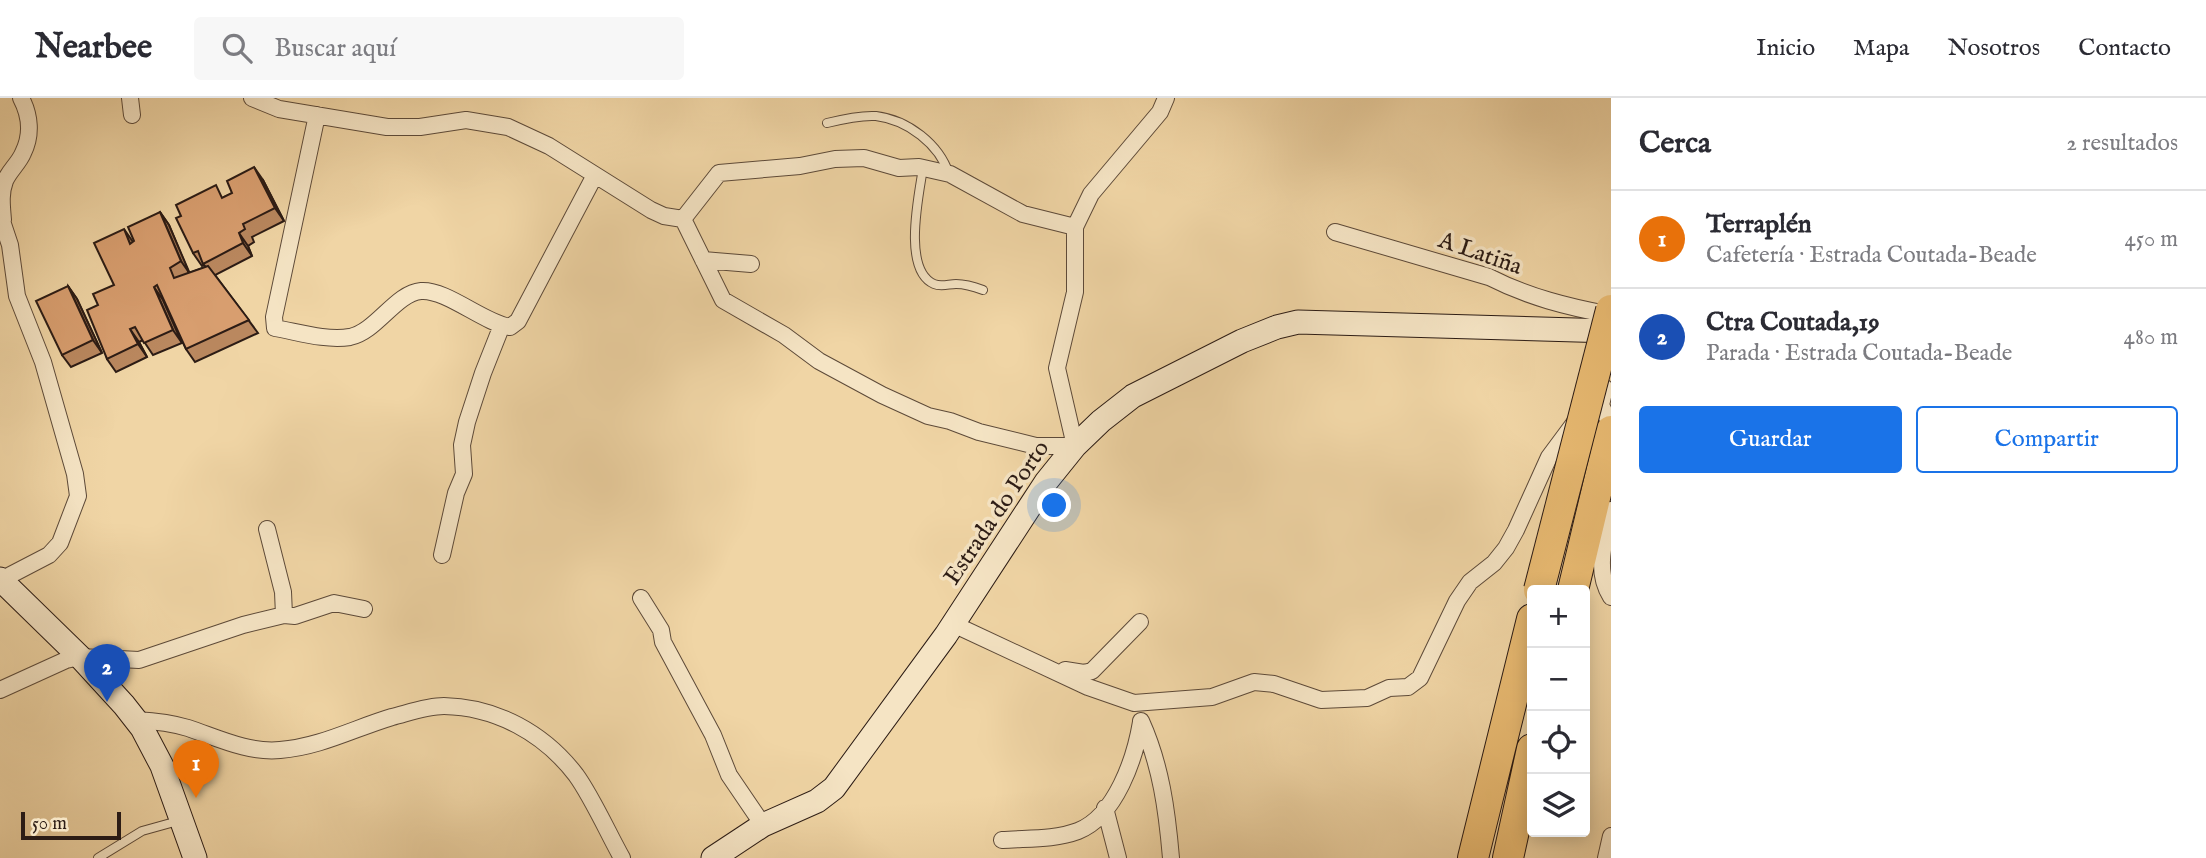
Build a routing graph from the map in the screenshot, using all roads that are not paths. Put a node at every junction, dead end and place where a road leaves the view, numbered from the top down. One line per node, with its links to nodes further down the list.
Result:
1 (21, 98): 11 (street)
2 (130, 98): 5 (street)
3 (252, 98): 6 (street)
4 (1166, 98): 13 (street)
5 (132, 115)
6 (317, 116): 10 (street); 19 (street)
7 (827, 123): 9 (lane)
8 (923, 168): 9 (street); 12 (street); 17 (lane)
9 (950, 174): 13 (street)
10 (596, 175): 12 (street); 19 (street)
11 (2, 218): 27 (street)
12 (683, 219): 15 (street)
13 (1075, 227): 23 (street)
14 (1335, 232): 18 (street, A Latiña)
15 (703, 260): 16 (street); 23 (street)
16 (751, 264)
17 (984, 290)
18 (1611, 313): 28 (highway, bridge)
19 (502, 325): 26 (street)
20 (1611, 331): 23 (street, Estrada do Porto)
21 (1611, 365): 22 (street)
22 (1608, 421): 29 (highway); 40 (street)
23 (1075, 446): 35 (street, Estrada do Porto)
24 (1611, 510): 30 (street)
25 (267, 529): 33 (street)
26 (442, 555)
27 (0, 580): 37 (street)
28 (1540, 585)
29 (1574, 585)
30 (1611, 597)
31 (641, 598): 46 (street)
32 (364, 609): 33 (street)
33 (284, 615): 37 (street)
34 (1140, 622): 38 (street)
35 (953, 624): 38 (street); 46 (street, Estrada do Porto)
36 (1527, 638): 55 (highway)
37 (80, 657): 39 (street); 41 (street)
38 (1052, 670): 40 (street)
39 (0, 690)
40 (1134, 703): 42 (street)
41 (136, 720): 45 (street); 51 (street)
42 (1141, 722): 44 (street); 54 (street)
43 (1527, 772): 56 (highway)
44 (1105, 808): 48 (street); 53 (street)
45 (181, 820): 49 (lane); 50 (street)
46 (764, 825): 52 (street, Estrada do Porto)
47 (1611, 836): 57 (street)
48 (1002, 840)
49 (98, 858)
50 (195, 858)
51 (622, 858)
52 (713, 858)
53 (1118, 858)
54 (1171, 858)
55 (1473, 858)
56 (1508, 858)
57 (1606, 858)

